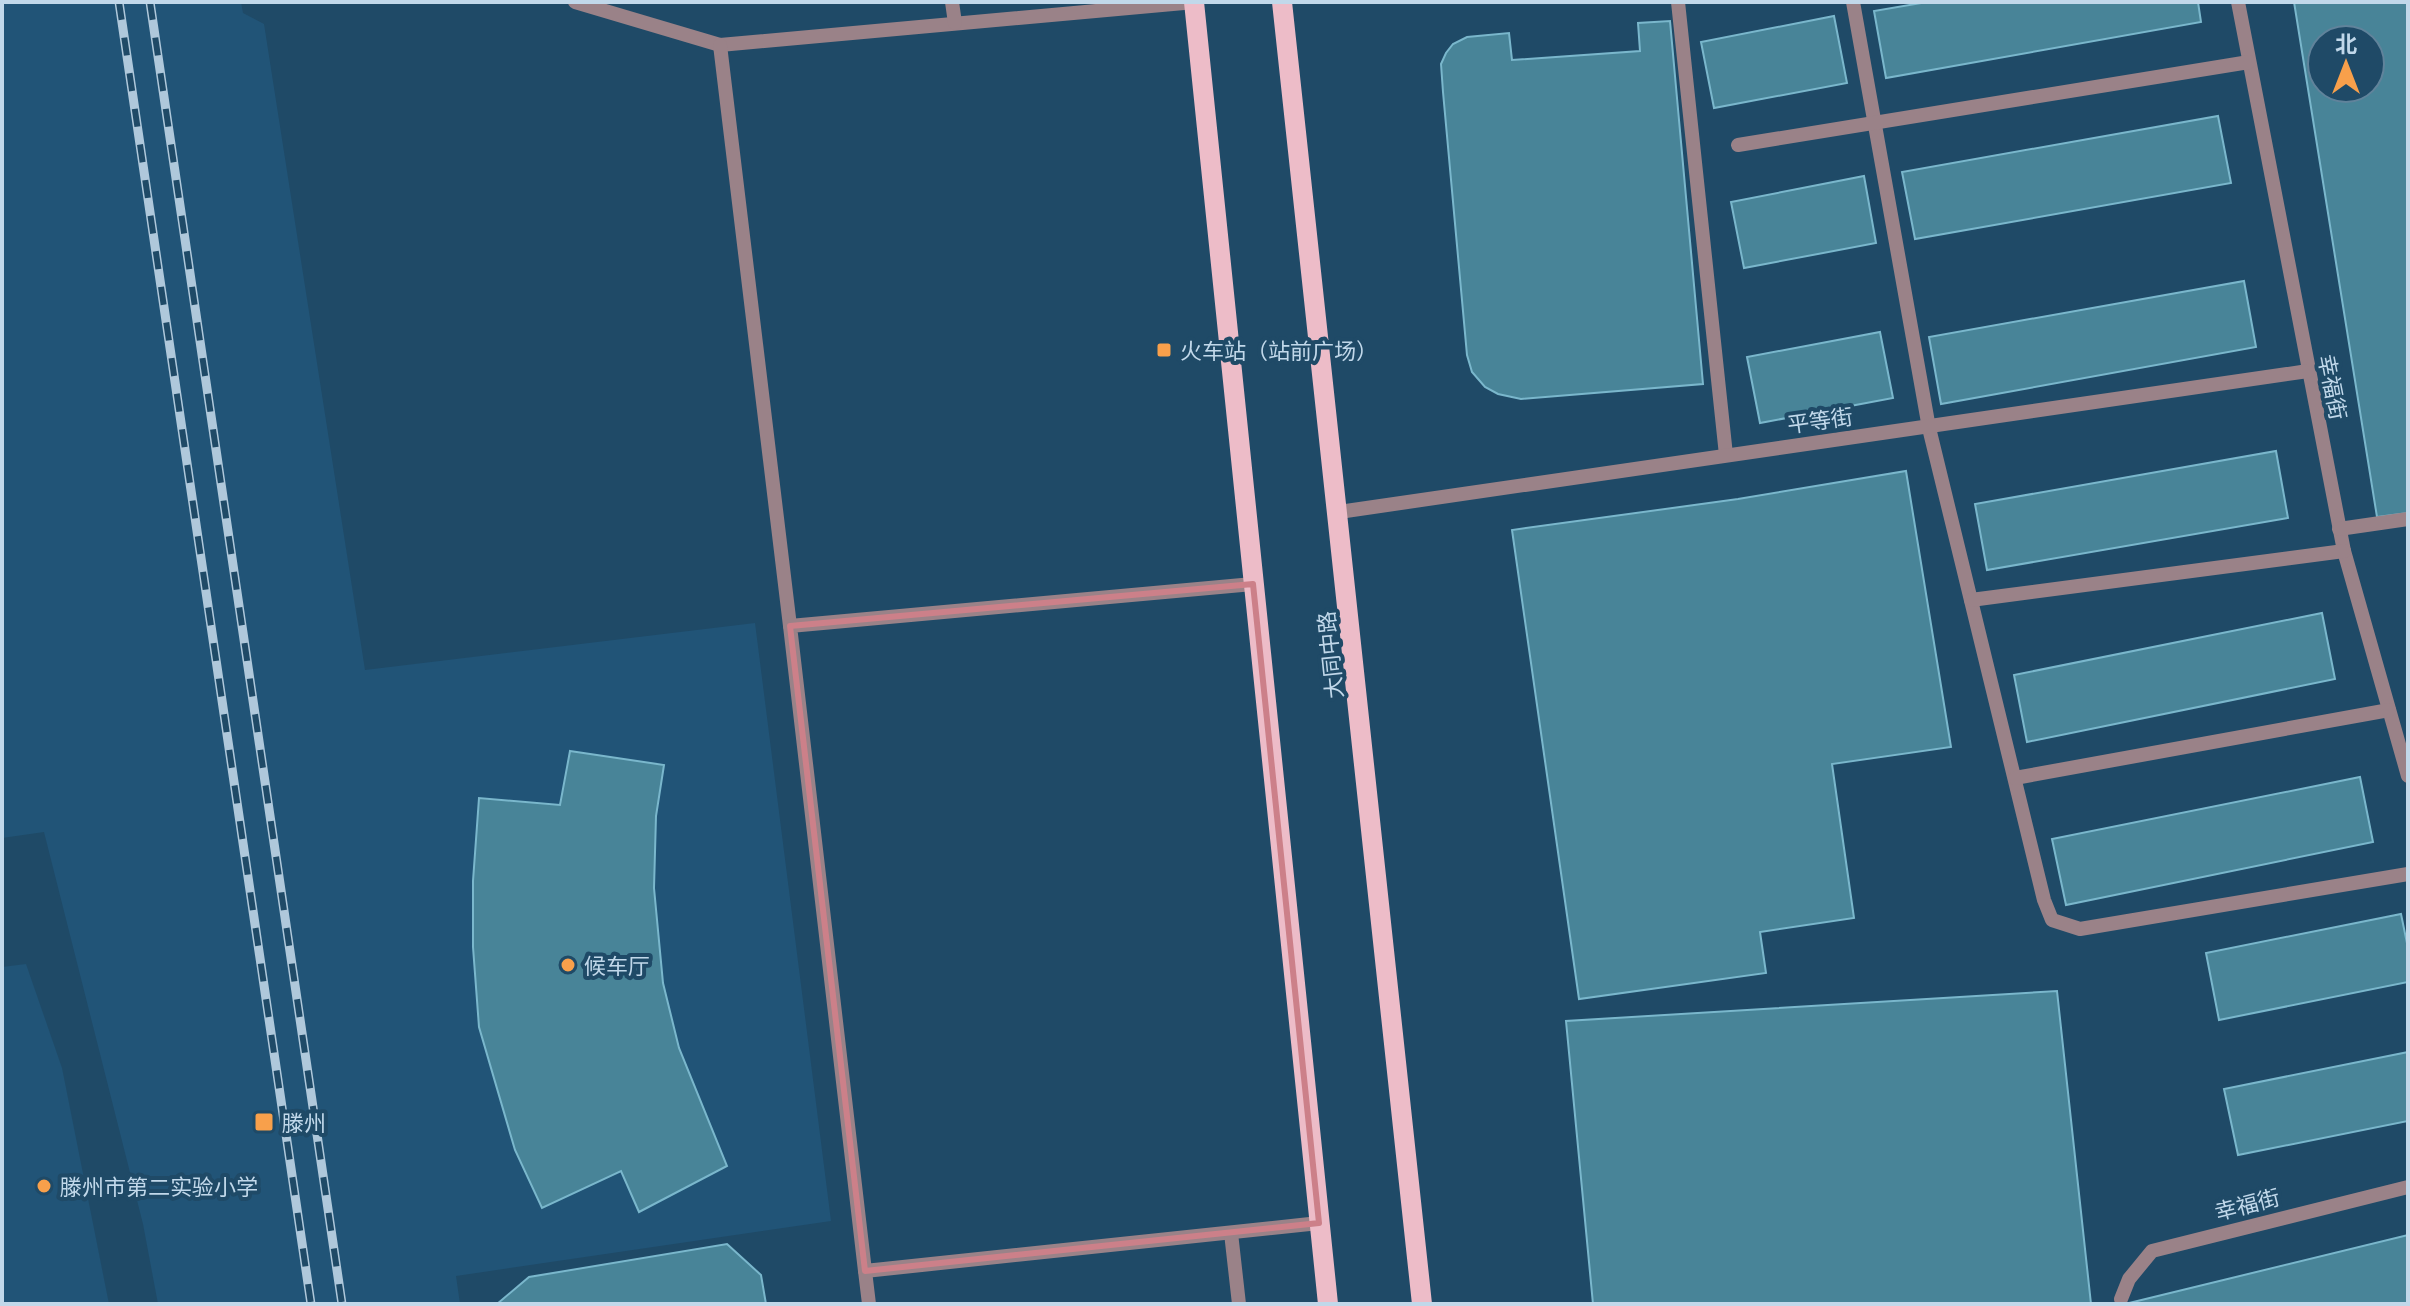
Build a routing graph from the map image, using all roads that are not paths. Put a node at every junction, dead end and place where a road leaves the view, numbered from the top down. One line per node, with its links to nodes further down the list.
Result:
1 (575, 2): 9 (street)
2 (952, 2): 8 (street)
3 (1194, 2): 8 (street); 20 (main road)
4 (1282, 2): 16 (main road, 大同中路)
5 (1678, 2): 15 (street)
6 (1853, 2): 11 (street)
7 (2238, 2): 10 (street, 幸福街)
8 (955, 23): 9 (street)
9 (720, 45): 22 (street)
10 (2249, 62): 11 (street); 13 (street, 幸福街)
11 (1874, 122): 12 (street); 14 (street)
12 (1738, 145)
13 (2308, 371): 14 (street, 平等街); 18 (street, 幸福街)
14 (1929, 428): 15 (street, 平等街); 21 (street)
15 (1726, 455): 16 (street, 平等街)
16 (1339, 512): 35 (main road, 大同中路)
17 (2408, 519): 18 (street)
18 (2339, 529): 19 (street, 幸福街)
19 (2344, 551): 21 (street); 23 (street, 幸福街)
20 (1253, 584): 22 (street); 28 (main road)
21 (1971, 600): 25 (street)
22 (790, 626): 30 (street)
23 (2389, 710): 24 (street, 幸福街); 25 (street)
24 (2408, 776)
25 (2015, 778): 26 (street)
26 (2408, 874)
27 (2408, 1187): 31 (street, 幸福街)
28 (1319, 1223): 29 (street); 34 (main road)
29 (1231, 1233): 30 (street); 33 (street)
30 (865, 1271): 32 (street)
31 (2121, 1299)
32 (869, 1304)
33 (1239, 1304)
34 (1328, 1304)
35 (1422, 1304)

